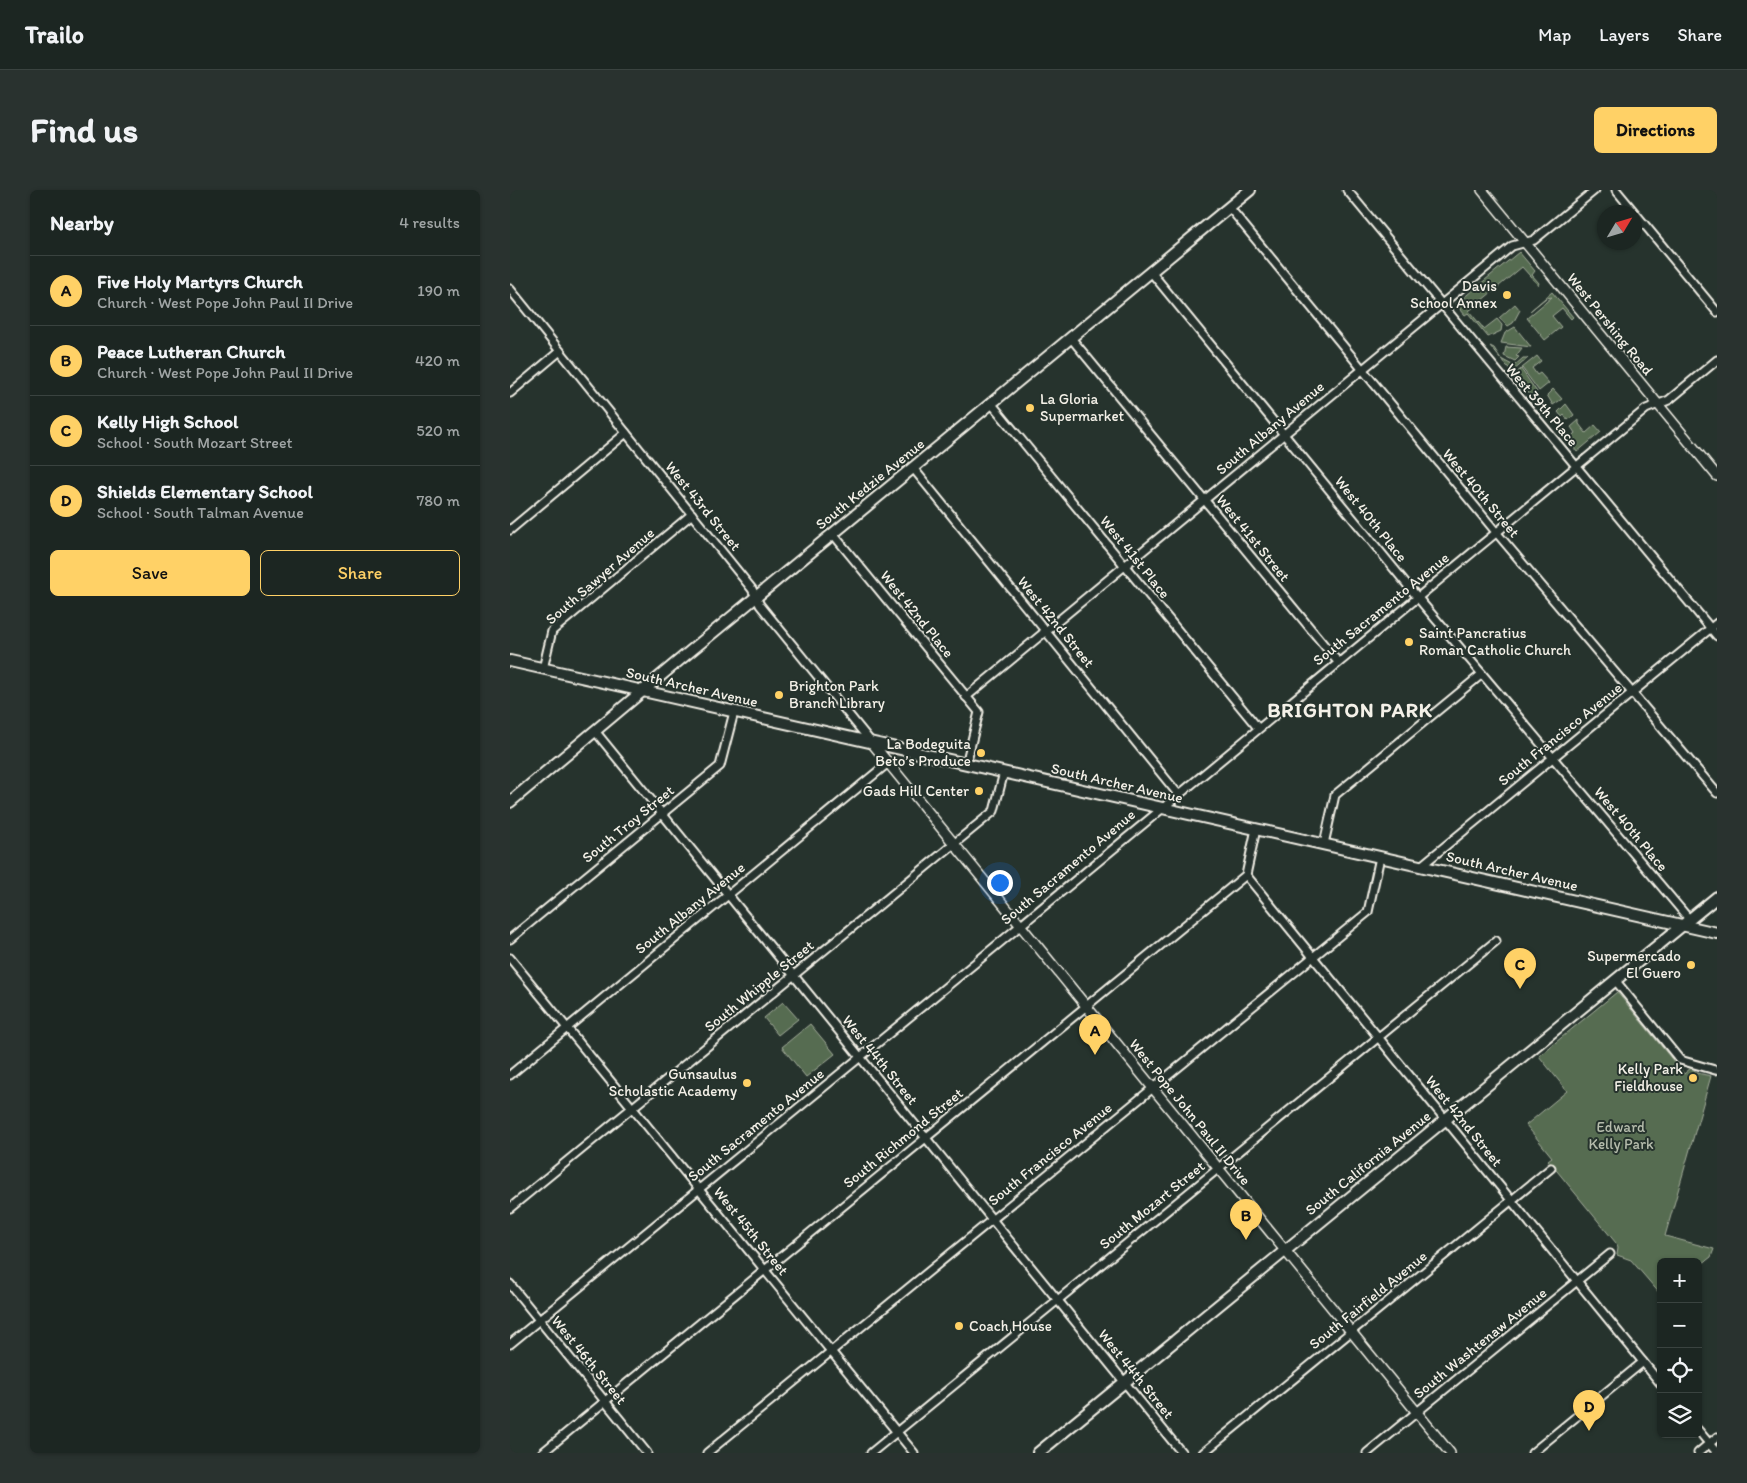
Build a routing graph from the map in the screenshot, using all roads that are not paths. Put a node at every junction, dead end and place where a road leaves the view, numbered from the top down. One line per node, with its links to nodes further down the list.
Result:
1 (1250, 190): 6 (main road, South Kedzie Avenue)
2 (1348, 190): 10 (street, West 39th Place)
3 (1482, 190): 7 (street, West Pershing Road)
4 (1595, 190): 7 (street, South Albany Avenue)
5 (1616, 190): 11 (street)
6 (1229, 207): 8 (main road, South Kedzie Avenue); 15 (street, West 40th Street)
7 (1525, 243): 10 (street, South Albany Avenue); 18 (street, West Pershing Road)
8 (1151, 272): 12 (main road, South Kedzie Avenue); 20 (street, West 40th Place)
9 (510, 289): 13 (street, West 43rd Street)
10 (1441, 304): 15 (street, South Albany Avenue); 21 (street, West 39th Place)
11 (1717, 312)
12 (1071, 338): 17 (main road, South Kedzie Avenue); 24 (street, West 41st Street)
13 (560, 352): 16 (street); 19 (street, West 43rd Street)
14 (1717, 360): 18 (street, South Sacramento Avenue)
15 (1362, 370): 20 (street, South Albany Avenue); 27 (street, West 40th Street)
16 (510, 393)
17 (991, 403): 22 (main road, South Kedzie Avenue); 29 (street, West 41st Place)
18 (1658, 404): 21 (street, South Sacramento Avenue); 23 (street, West Pershing Road)
19 (626, 433): 25 (street, West 43rd Street); 26 (street)
20 (1284, 434): 24 (street, South Albany Avenue); 31 (street, West 40th Place)
21 (1576, 467): 27 (street, South Sacramento Avenue); 33 (street, West 39th Place)
22 (913, 468): 28 (main road, South Kedzie Avenue); 34 (street, West 42nd Street)
23 (1717, 476)
24 (1204, 500): 29 (street, South Albany Avenue); 36 (street, West 41st Street)
25 (692, 514): 30 (street, West 43rd Street); 38 (street, South Sawyer Avenue)
26 (510, 530)
27 (1496, 532): 31 (street, South Sacramento Avenue); 41 (street, West 40th Street)
28 (833, 534): 30 (main road, South Kedzie Avenue); 42 (street, West 42nd Place)
29 (1125, 566): 34 (street, South Albany Avenue); 44 (street, West 41st Place)
30 (756, 597): 40 (main road, South Kedzie Avenue); 46 (street, West 43rd Street)
31 (1417, 597): 36 (street, South Sacramento Avenue); 39 (street, West 40th Place)
32 (1717, 623): 33 (street, South Francisco Avenue)
33 (1711, 628): 35 (street, West 39th Place); 41 (street, South Francisco Avenue)
34 (1046, 632): 42 (street, South Albany Avenue); 52 (street, West 42nd Street)
35 (1717, 636)
36 (1338, 662): 44 (street, South Sacramento Avenue)
37 (511, 663): 38 (main road, South Archer Avenue)
38 (543, 669): 40 (main road, South Archer Avenue)
39 (1482, 674): 47 (street, West 40th Place); 58 (street)
40 (642, 692): 43 (main road, South Archer Avenue); 45 (main road, South Kedzie Avenue)
41 (1632, 693): 47 (street, South Francisco Avenue); 51 (street, West 40th Street)
42 (966, 697): 49 (street, West 42nd Place)
43 (734, 712): 46 (main road, South Archer Avenue); 55 (street, South Troy Street)
44 (1258, 728): 52 (street, South Sacramento Avenue)
45 (595, 731): 53 (main road, South Kedzie Avenue); 55 (street, West 44th Street)
46 (872, 743): 48 (street, West Pope John Paul II Drive); 49 (main road, South Archer Avenue)
47 (1553, 758): 60 (street, South Francisco Avenue); 64 (street, West 40th Place)
48 (888, 763): 57 (street, West Pope John Paul II Drive); 62 (street, South Albany Avenue)
49 (966, 764): 50 (main road, South Archer Avenue)
50 (1004, 772): 54 (main road, South Archer Avenue); 57 (street, South Whipple Street)
51 (1717, 793)
52 (1178, 794): 54 (street, South Sacramento Avenue)
53 (510, 802)
54 (1160, 809): 56 (main road, South Archer Avenue); 65 (street, South Sacramento Avenue)
55 (662, 814): 62 (street, West 44th Street); 67 (street, South Troy Street)
56 (1256, 829): 58 (main road, South Archer Avenue); 61 (street)
57 (954, 844): 65 (street, West Pope John Paul II Drive); 71 (street, South Whipple Street)
58 (1324, 844): 59 (main road, South Archer Avenue)
59 (1380, 857): 60 (main road, South Archer Avenue); 69 (street, South Francisco Avenue)
60 (1421, 866): 64 (main road, South Archer Avenue)
61 (1246, 875): 69 (street, West 42nd Street); 73 (street, South Richmond Street)
62 (728, 895): 71 (street, West 44th Street); 74 (street, South Albany Avenue)
63 (1717, 897): 64 (main road, South California Avenue)
64 (1686, 922): 66 (main road, South Archer Avenue); 72 (main road, South California Avenue)
65 (1020, 925): 73 (street, West Pope John Paul II Drive); 76 (street, South Sacramento Avenue)
66 (1717, 933)
67 (510, 939)
68 (1496, 941): 75 (street, South Mozart Street)
69 (1313, 957): 75 (street, West 42nd Street); 79 (street, South Francisco Avenue)
70 (510, 958): 74 (street, West 45th Street)
71 (793, 976): 76 (street, West 44th Street); 80 (street, South Whipple Street)
72 (1615, 980): 77 (street); 81 (main road, South California Avenue)
73 (1086, 1006): 79 (street, West Pope John Paul II Drive); 82 (street, South Richmond Street)
74 (567, 1028): 78 (street, South Albany Avenue); 80 (street, West 45th Street)
75 (1378, 1037): 81 (street, West 42nd Street); 83 (street, South Mozart Street)
76 (860, 1058): 82 (street, West 44th Street); 85 (street, South Sacramento Avenue)
77 (1715, 1070)
78 (510, 1075)
79 (1153, 1088): 83 (street, West Pope John Paul II Drive); 88 (street, South Francisco Avenue)
80 (633, 1108): 85 (street, West 45th Street); 87 (street, South Whipple Street)
81 (1445, 1119): 86 (street, West 42nd Street); 89 (main road, South California Avenue)
82 (926, 1138): 88 (street, West 44th Street); 91 (street, South Richmond Street)
83 (1218, 1168): 89 (street, West Pope John Paul II Drive); 94 (street, South Mozart Street)
84 (1551, 1168): 86 (street, South Fairfield Avenue)
85 (699, 1189): 91 (street, West 45th Street); 95 (street, South Sacramento Avenue)
86 (1511, 1200): 92 (street, West 42nd Street); 96 (street, South Fairfield Avenue)
87 (510, 1208)
88 (992, 1220): 94 (street, West 44th Street); 98 (street, South Francisco Avenue)
89 (1285, 1250): 96 (street, West Pope John Paul II Drive); 101 (main road, South California Avenue)
90 (1610, 1254): 92 (street, South Washtenaw Avenue)
91 (765, 1270): 98 (street, West 45th Street); 102 (street, South Richmond Street)
92 (1577, 1281): 99 (street, West 42nd Street); 103 (street, South Washtenaw Avenue)
93 (510, 1284): 95 (street, West 46th Street)
94 (1058, 1300): 101 (street, West 44th Street); 104 (street, South Mozart Street)
95 (539, 1320): 97 (street, South Sacramento Avenue); 102 (street, West 46th Street)
96 (1351, 1332): 103 (street, West Pope John Paul II Drive); 115 (street, South Fairfield Avenue)
97 (510, 1344)
98 (831, 1351): 104 (street, West 45th Street); 110 (street, South Francisco Avenue)
99 (1643, 1362): 100 (street, West 42nd Street); 118 (street)
100 (1657, 1379)
101 (1124, 1382): 113 (main road, South California Avenue); 114 (street, West 44th Street)
102 (605, 1401): 108 (street, South Richmond Street); 109 (street, West 46th Street)
103 (1417, 1412): 116 (street, South Washtenaw Avenue); 117 (street, West Pope John Paul II Drive)
104 (897, 1432): 111 (street, South Mozart Street); 112 (street, West 45th Street)
105 (1702, 1435): 107 (street)
106 (1717, 1438): 107 (street)
107 (1709, 1444): 119 (street); 120 (street)
108 (542, 1453)
109 (647, 1453)
110 (707, 1453)
111 (871, 1453)
112 (914, 1453)
113 (1038, 1453)
114 (1182, 1453)
115 (1203, 1453)
116 (1367, 1453)
117 (1450, 1453)
118 (1532, 1453)
119 (1698, 1453)
120 (1717, 1453)

